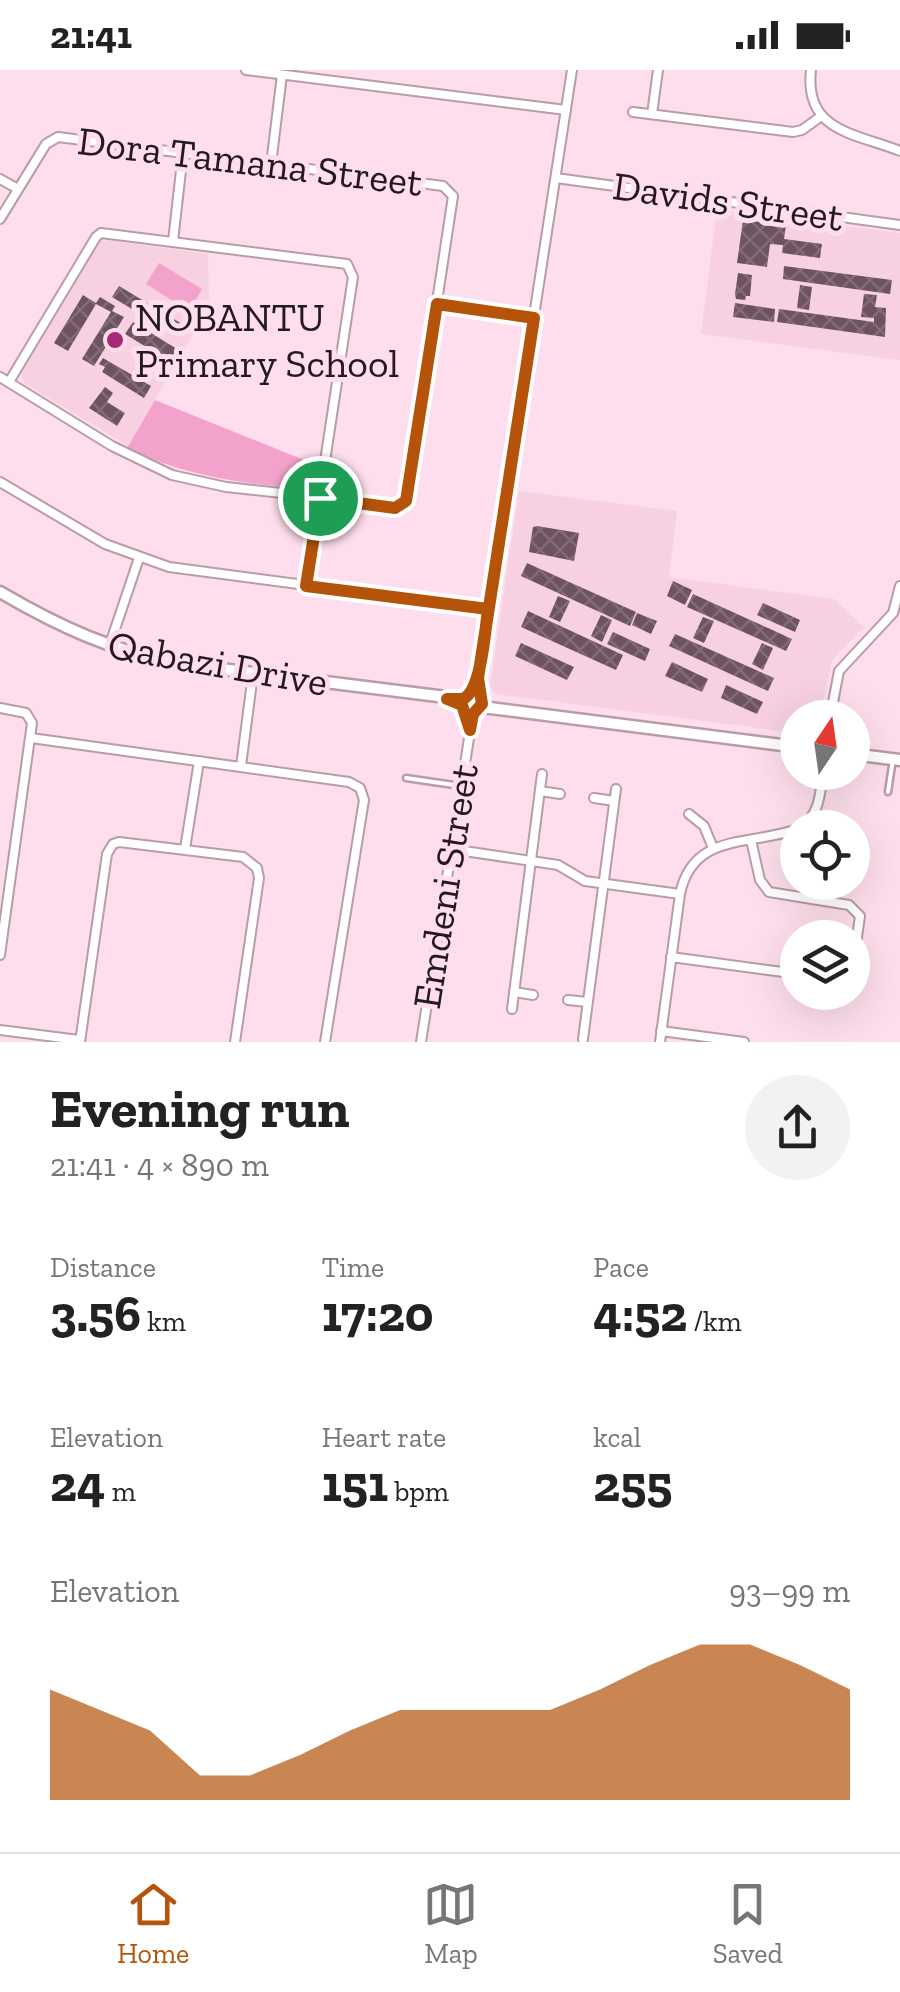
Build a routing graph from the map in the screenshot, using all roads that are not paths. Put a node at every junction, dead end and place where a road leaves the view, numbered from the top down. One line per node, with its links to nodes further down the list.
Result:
1 (246, 70): 5 (street)
2 (572, 70): 6 (street, Emdeni Street)
3 (658, 70): 8 (street)
4 (810, 70): 9 (street)
5 (282, 75): 6 (street); 12 (street)
6 (566, 110): 13 (street, Emdeni Street)
7 (633, 112): 8 (street)
8 (652, 114): 9 (street)
9 (820, 117): 10 (street)
10 (900, 151)
11 (183, 154): 12 (street, Dora Tamana Street); 15 (street, Dora Tamana Street); 18 (street)
12 (271, 164): 19 (street, Dora Tamana Street)
13 (556, 178): 17 (street, Davids Street); 20 (street, Emdeni Street)
14 (0, 179): 15 (street)
15 (18, 189): 16 (street, Dora Tamana Street)
16 (0, 219)
17 (900, 225)
18 (173, 240): 21 (street); 23 (street)
19 (437, 304): 20 (street); 23 (street, Dora Tamana Street)
20 (534, 318): 29 (street, Emdeni Street)
21 (4, 379): 23 (street, Dora Tamana Street)
22 (0, 482): 24 (street)
23 (320, 498): 25 (street)
24 (139, 558): 25 (street); 30 (street)
25 (306, 586): 29 (street)
26 (900, 586): 28 (street)
27 (0, 592): 30 (street, Qabazi Drive)
28 (899, 602): 32 (street)
29 (488, 609): 33 (street, Emdeni Street)
30 (109, 648): 31 (street, Qabazi Drive)
31 (253, 674): 33 (street, Qabazi Drive); 40 (street)
32 (833, 700)
33 (472, 703): 36 (street, Qabazi Drive); 43 (street, Emdeni Street)
34 (0, 708): 35 (street)
35 (31, 738): 39 (street); 60 (street)
36 (780, 744)
37 (870, 756): 38 (street)
38 (896, 760): 46 (lane)
39 (199, 761): 40 (street); 54 (street)
40 (240, 766): 73 (street)
41 (542, 774): 45 (street)
42 (406, 778): 43 (lane)
43 (460, 786): 55 (street, Emdeni Street)
44 (616, 788): 49 (street)
45 (540, 791): 47 (street); 56 (street)
46 (888, 792)
47 (560, 794)
48 (594, 798): 49 (street)
49 (614, 801): 57 (street)
50 (688, 814): 53 (street)
51 (780, 833): 52 (street)
52 (751, 840): 53 (street); 59 (street)
53 (713, 848): 58 (street)
54 (185, 849): 71 (street); 72 (street)
55 (451, 849): 56 (street); 74 (street, Emdeni Street)
56 (531, 861): 57 (street); 63 (street)
57 (603, 884): 58 (street); 66 (street)
58 (680, 894): 61 (street)
59 (859, 920)
60 (0, 955)
61 (671, 957): 62 (street); 69 (street)
62 (780, 972)
63 (514, 992): 64 (street); 67 (street)
64 (533, 995)
65 (568, 1000): 66 (street)
66 (587, 1002): 70 (street)
67 (512, 1010)
68 (0, 1030): 71 (street)
69 (662, 1031): 75 (street); 76 (street)
70 (583, 1038)
71 (80, 1041)
72 (235, 1042)
73 (326, 1042)
74 (421, 1042)
75 (660, 1042)
76 (744, 1042)

